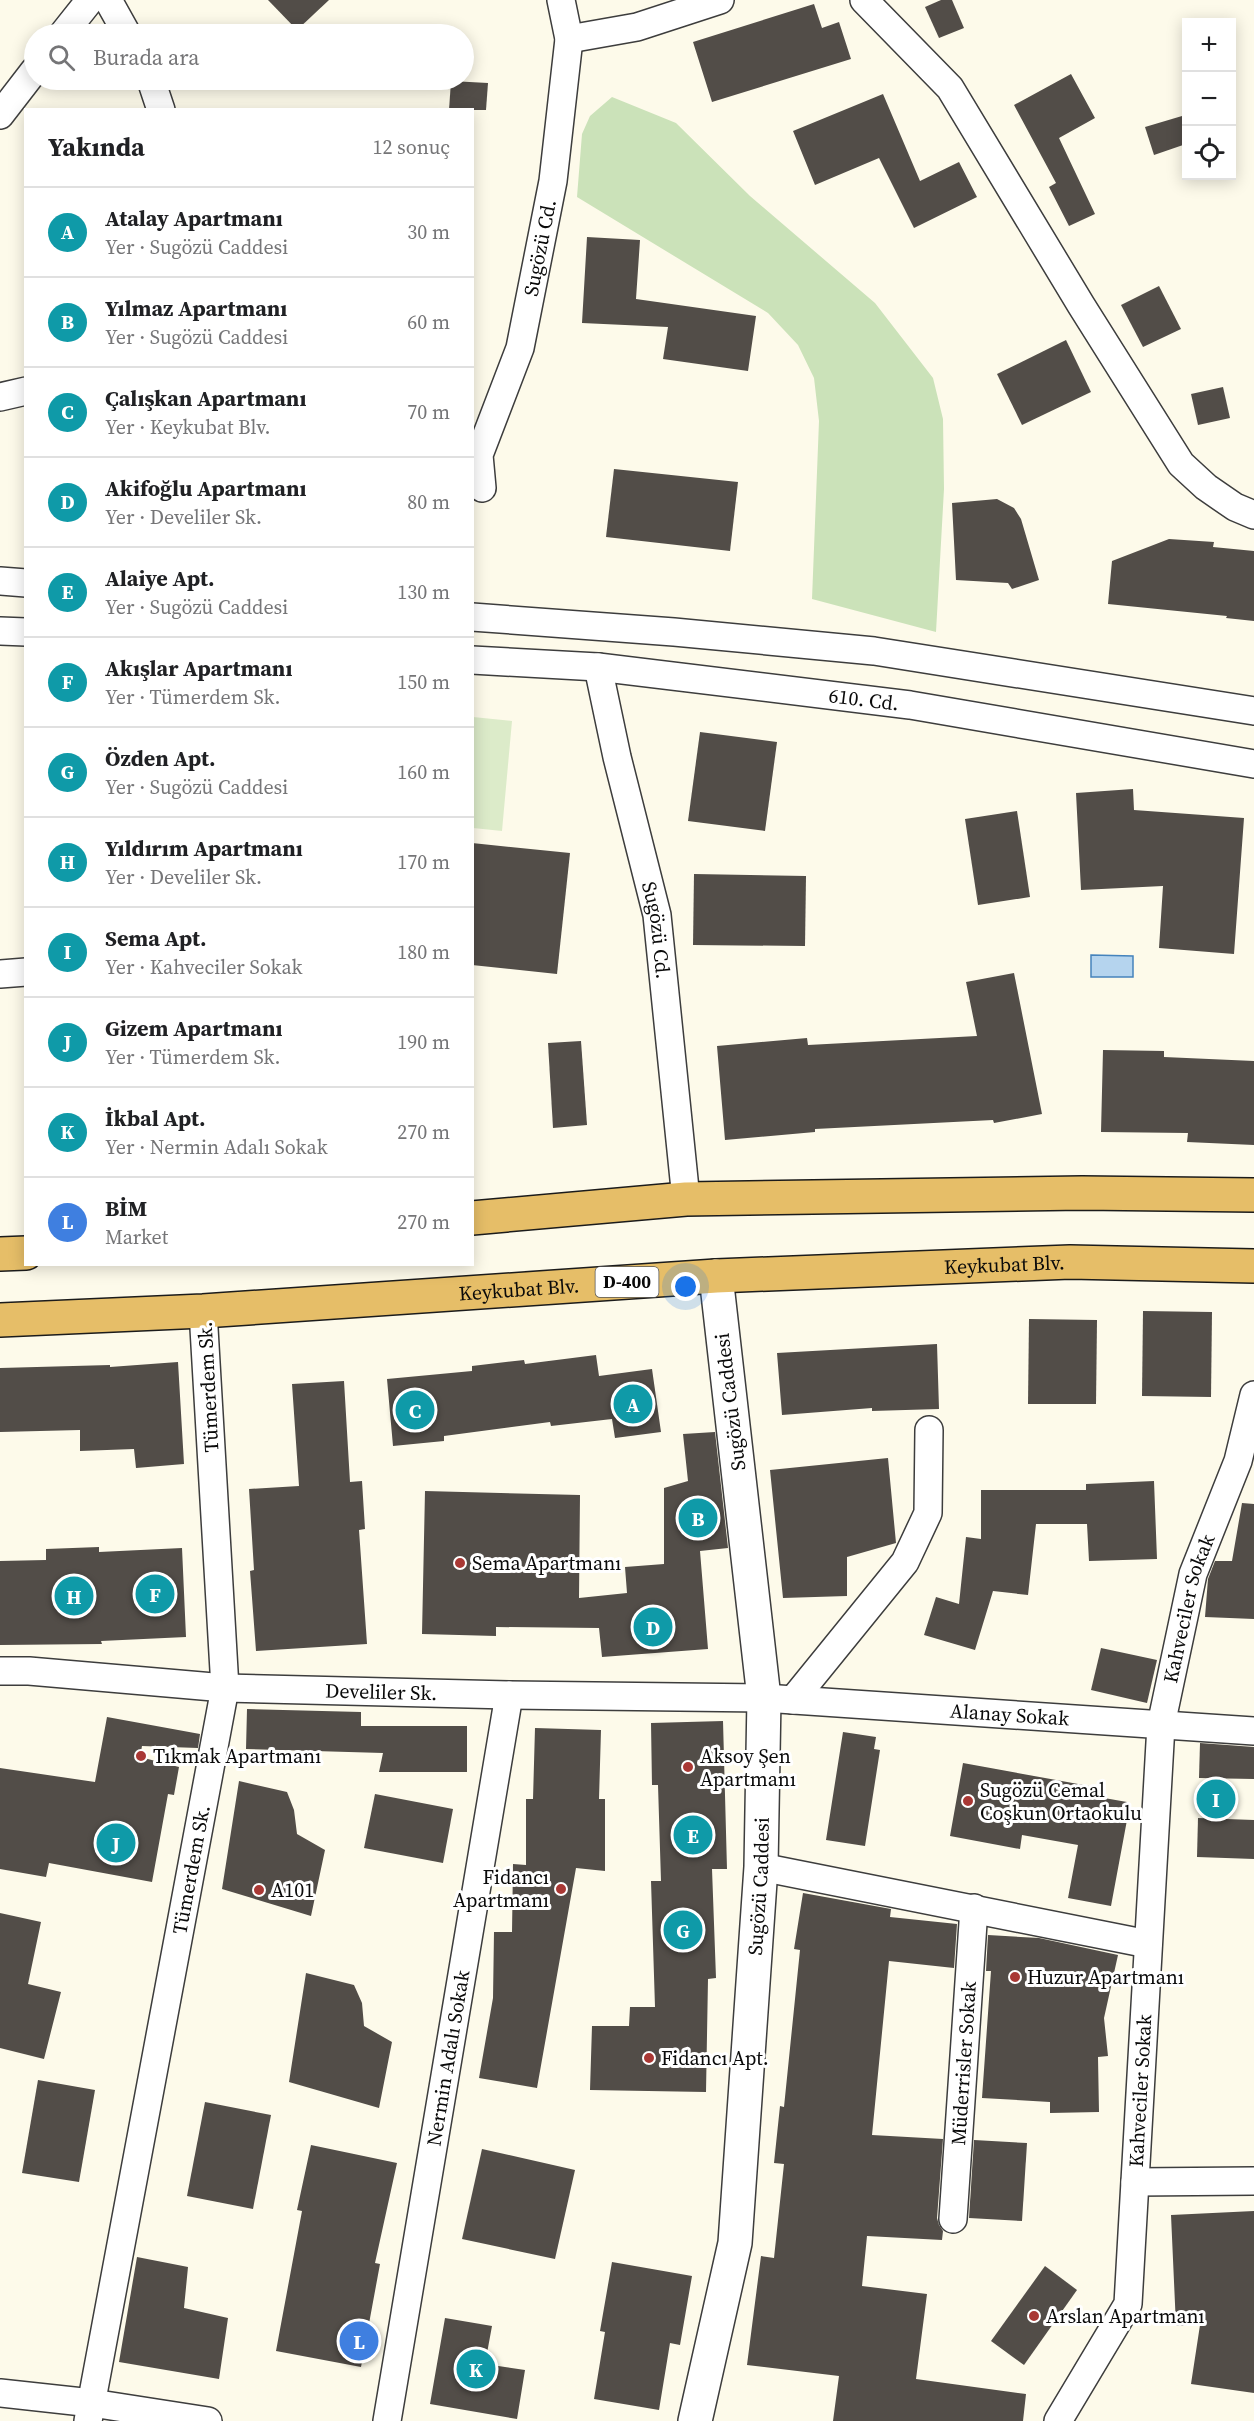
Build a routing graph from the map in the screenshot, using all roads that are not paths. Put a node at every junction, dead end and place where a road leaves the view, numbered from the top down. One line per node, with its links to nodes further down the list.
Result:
1 (90, 0): 6 (street)
2 (108, 0): 7 (street)
3 (561, 0): 8 (street, Sugözü Cd.)
4 (720, 0): 8 (street)
5 (864, 0): 17 (street)
6 (71, 24)
7 (121, 24)
8 (569, 39): 15 (street, Sugözü Cd.)
9 (24, 84): 12 (street)
10 (154, 90): 11 (street)
11 (160, 108)
12 (0, 115)
13 (24, 392): 14 (street)
14 (0, 398)
15 (476, 454): 16 (street, Sugözü Cd.)
16 (482, 488)
17 (1254, 515)
18 (0, 581): 19 (street)
19 (24, 583)
20 (474, 617): 25 (street)
21 (0, 631): 22 (street)
22 (24, 632)
23 (474, 660): 24 (street, 610. Cd.)
24 (598, 668): 26 (street, 610. Cd.); 30 (street, Sugözü Cd.)
25 (1254, 711)
26 (1254, 764)
27 (24, 972): 28 (street)
28 (0, 974)
29 (1254, 1195): 30 (highway)
30 (687, 1199): 31 (highway)
31 (474, 1218)
32 (24, 1253): 33 (highway)
33 (0, 1254)
34 (1254, 1266): 35 (highway, Keykubat Blv. / D-400)
35 (716, 1276): 36 (highway, Keykubat Blv. / D-400); 43 (street, Sugözü Caddesi)
36 (203, 1311): 37 (highway, Keykubat Blv. / D-400); 41 (street, Tümerdem Sk.)
37 (0, 1320)
38 (1254, 1395): 44 (street, Kahveciler Sokak)
39 (929, 1430): 43 (street)
40 (0, 1671): 41 (street, Develiler Sk.)
41 (225, 1688): 42 (street, Develiler Sk.); 53 (street, Tümerdem Sk.)
42 (509, 1695): 43 (street, Develiler Sk.); 55 (street, Nermin Adalı Sokak)
43 (778, 1699): 44 (street, Alanay Sokak); 46 (street, Sugözü Caddesi)
44 (1161, 1725): 45 (street, Alanay Sokak); 48 (street, Kahveciler Sokak)
45 (1254, 1731)
46 (761, 1867): 47 (street); 56 (street, Sugözü Caddesi)
47 (974, 1908): 48 (street); 51 (street, Müderrisler Sokak)
48 (1148, 1944): 50 (street, Kahveciler Sokak)
49 (1254, 2181): 50 (street)
50 (1135, 2182): 57 (street, Kahveciler Sokak)
51 (953, 2219)
52 (0, 2393): 53 (street)
53 (90, 2412): 54 (street)
54 (208, 2421)
55 (387, 2421)
56 (694, 2421)
57 (1058, 2421)

